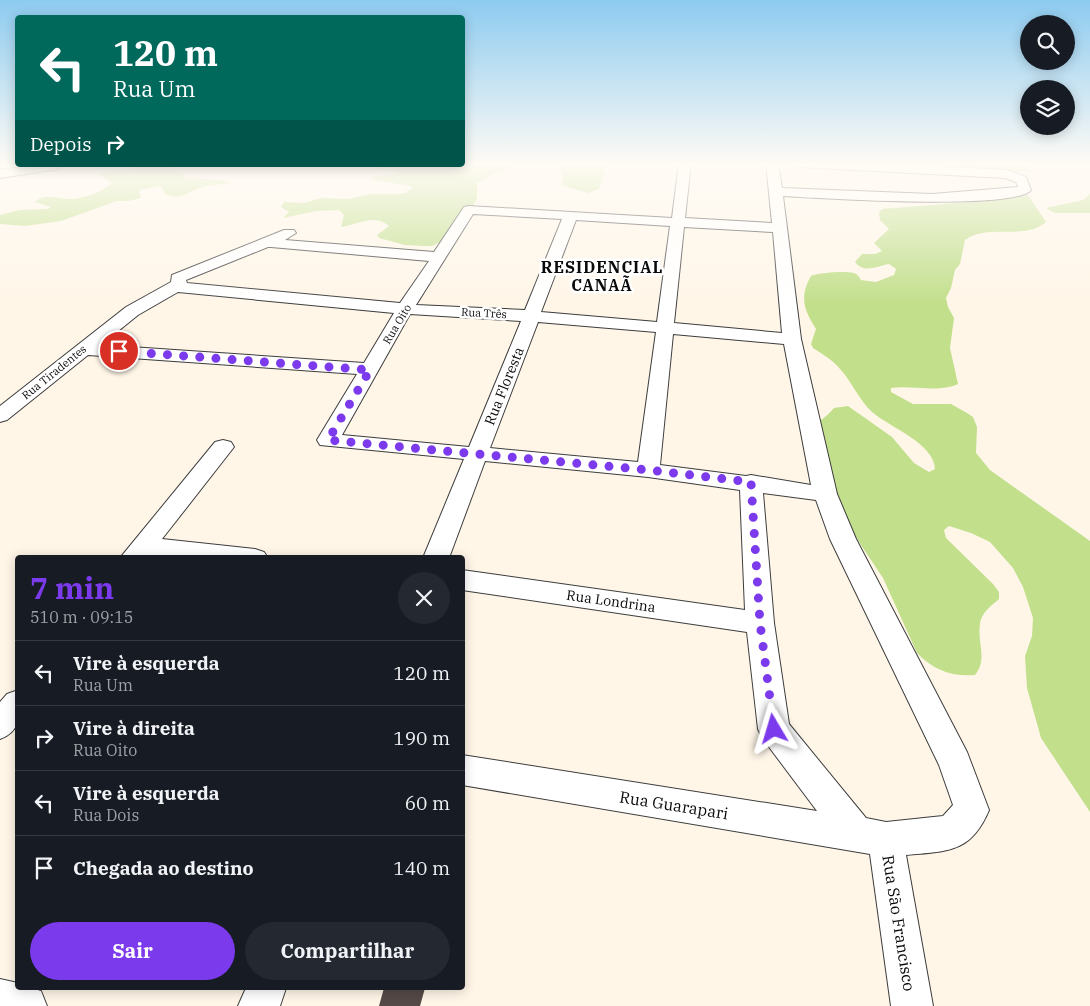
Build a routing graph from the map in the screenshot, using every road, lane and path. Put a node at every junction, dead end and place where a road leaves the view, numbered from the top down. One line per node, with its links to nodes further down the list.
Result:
1 (678, 210): 4 (street)
2 (778, 210): 5 (street)
3 (571, 215): 4 (street); 8 (street, Rua Oito); 11 (street, Rua Floresta)
4 (676, 222): 5 (street); 12 (street)
5 (780, 228): 13 (street)
6 (289, 233): 7 (street, Rua Tiradentes)
7 (271, 243): 8 (street); 9 (street, Rua Tiradentes)
8 (438, 257): 10 (street, Rua Oito)
9 (175, 287): 10 (street, Rua Três); 14 (street, Rua Tiradentes)
10 (405, 309): 11 (street, Rua Três); 15 (street, Rua Oito)
11 (532, 316): 12 (street, Rua Três); 18 (street, Rua Floresta)
12 (665, 328): 13 (street, Rua Três); 19 (street)
13 (792, 340): 21 (street)
14 (84, 349): 15 (street); 16 (street, Rua Tiradentes)
15 (370, 370): 18 (street, Rua Oito)
16 (0, 416)
17 (223, 447): 22 (street)
18 (477, 454): 19 (street); 24 (street, Rua Floresta)
19 (648, 470): 20 (street)
20 (751, 482): 21 (street); 26 (street)
21 (826, 494): 30 (street, Rua Guarapari)
22 (138, 552): 23 (street)
23 (196, 555)
24 (437, 555)
25 (465, 580): 26 (street, Rua Londrina)
26 (760, 623): 30 (street)
27 (15, 707): 28 (street)
28 (0, 726)
29 (465, 770): 30 (street, Rua Guarapari)
30 (871, 837): 35 (street, Rua São Francisco)
31 (265, 990): 34 (street)
32 (0, 1000): 33 (street)
33 (26, 1006)
34 (259, 1006)
35 (912, 1006)

